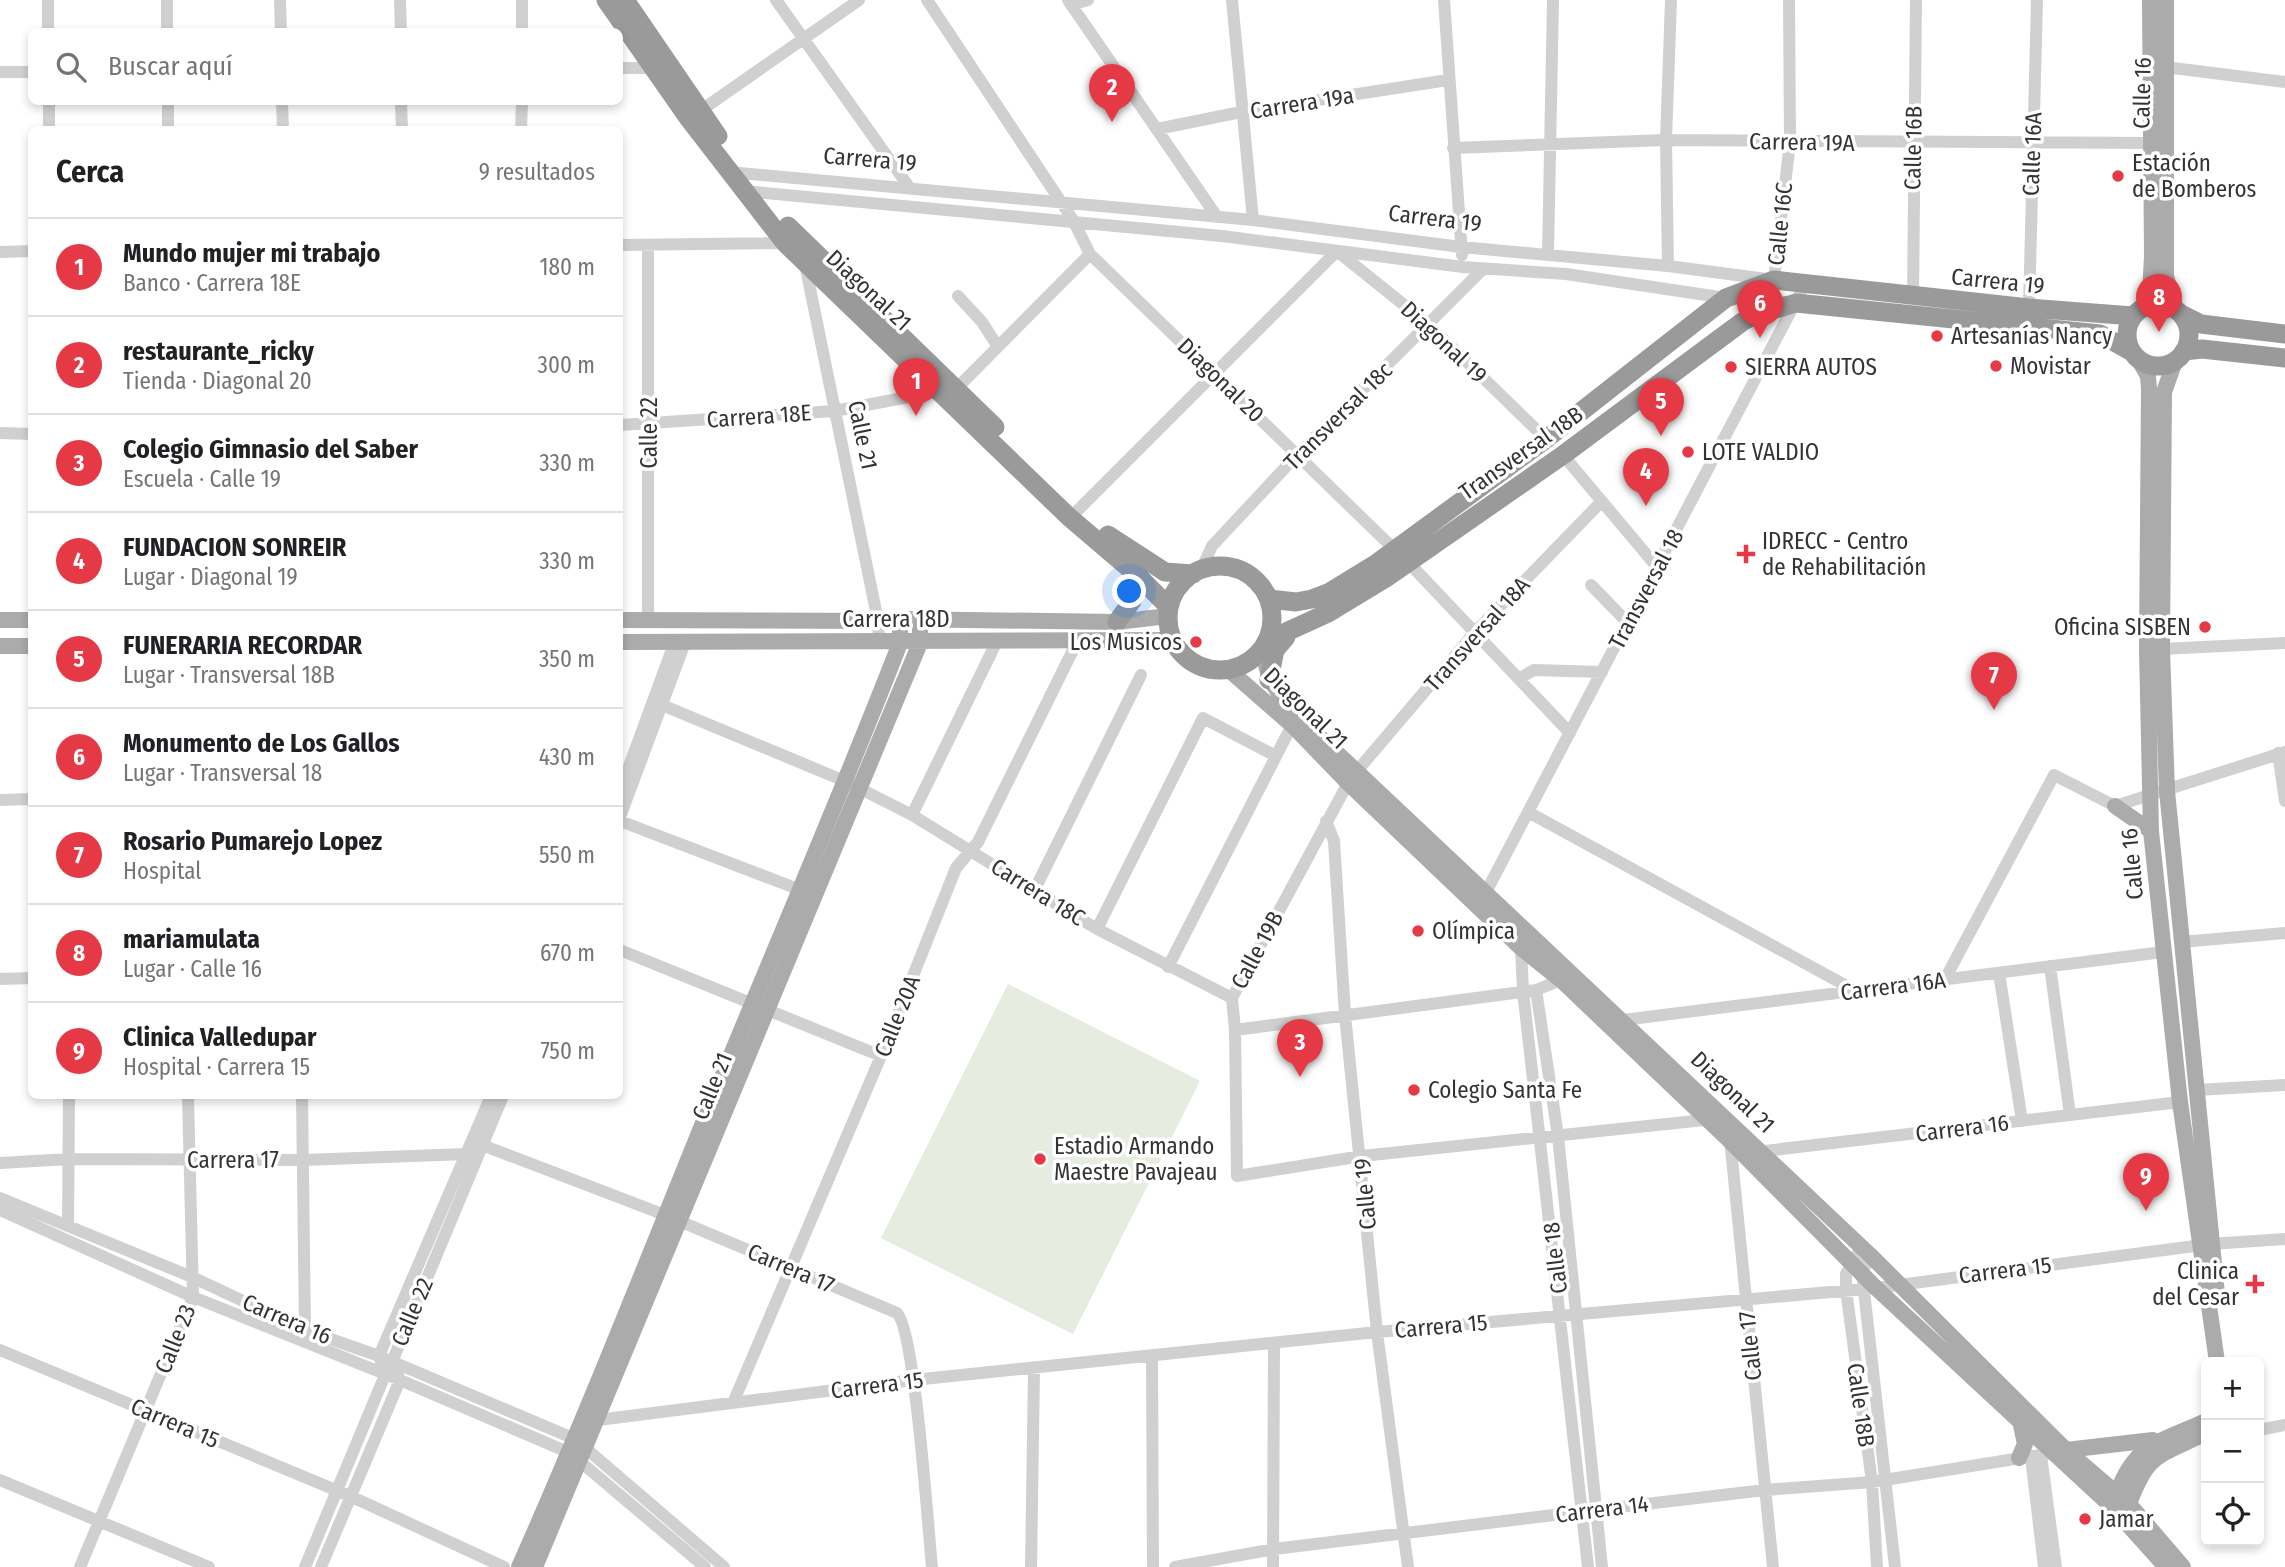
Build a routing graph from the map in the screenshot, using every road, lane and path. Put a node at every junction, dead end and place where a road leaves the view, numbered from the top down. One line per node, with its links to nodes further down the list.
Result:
1 (48, 0): 22 (street)
2 (167, 0): 23 (street)
3 (281, 0): 24 (street)
4 (400, 0): 25 (street)
5 (522, 0): 26 (street)
6 (606, 0): 30 (highway, Diagonal 21)
7 (625, 0): 40 (highway, Diagonal 21)
8 (776, 0): 27 (street)
9 (859, 0): 27 (street)
10 (926, 0): 57 (street, Diagonal 20)
11 (1088, 0): 21 (street)
12 (1231, 0): 41 (street)
13 (1444, 0): 33 (street)
14 (1553, 0): 53 (street)
15 (1671, 0): 48 (street)
16 (1789, 0): 49 (street, Calle 16C)
17 (1916, 0): 52 (street, Calle 16B)
18 (2037, 0): 50 (street, Calle 16A)
19 (2150, 0): 51 (main road, Calle 16)
20 (2166, 0): 28 (main road, Calle 16)
21 (1070, 2): 47 (street)
22 (48, 28)
23 (167, 28)
24 (281, 28)
25 (401, 28)
26 (522, 28)
27 (802, 40): 40 (street); 56 (street)
28 (2165, 66): 34 (street); 83 (main road, Calle 16)
29 (623, 68): 30 (street)
30 (655, 68): 55 (highway, Diagonal 21)
31 (0, 72): 32 (street)
32 (28, 72)
33 (1448, 80): 41 (street, Carrera 19a); 54 (street)
34 (2285, 82)
35 (49, 105): 42 (street)
36 (168, 105): 43 (street)
37 (282, 105): 44 (street)
38 (401, 105): 45 (street)
39 (522, 105): 46 (street)
40 (700, 111): 55 (highway, Diagonal 21)
41 (1241, 112): 47 (street, Carrera 19a); 60 (street)
42 (49, 126)
43 (168, 126)
44 (283, 126)
45 (401, 126)
46 (521, 126)
47 (1157, 130): 58 (street)
48 (1666, 141): 49 (street, Carrera 19A); 53 (street, Carrera 19A); 71 (street)
49 (1790, 142): 52 (street, Carrera 19A); 74 (street, Calle 16C)
50 (2033, 142): 51 (street, Carrera 19A); 52 (street, Carrera 19A); 82 (street, Calle 16A)
51 (2150, 142): 84 (main road, Calle 16)
52 (1913, 143): 79 (street, Calle 16B)
53 (1552, 146): 54 (street, Carrera 19A); 69 (street)
54 (1453, 148): 64 (street)
55 (745, 182): 56 (street, Carrera 19); 59 (street, Carrera 19); 61 (highway, Diagonal 21)
56 (909, 187): 57 (street, Carrera 19)
57 (1059, 201): 58 (street, Carrera 19); 59 (street, Diagonal 20)
58 (1217, 217): 60 (street, Carrera 19)
59 (1073, 220): 66 (street, Carrera 19); 68 (street, Diagonal 20)
60 (1253, 220): 64 (street, Carrera 19)
61 (791, 240): 63 (street); 70 (highway, Diagonal 21); 92 (highway, Diagonal 21)
62 (623, 245): 63 (street)
63 (648, 245): 94 (street, Calle 22)
64 (1461, 247): 69 (street, Carrera 19); 72 (street)
65 (28, 251): 67 (street)
66 (1337, 251): 72 (street, Carrera 19); 85 (street, Diagonal 19); 91 (street)
67 (0, 252)
68 (1090, 254): 87 (street); 91 (street, Diagonal 20)
69 (1549, 254): 71 (street, Carrera 19)
70 (805, 264): 76 (highway, Diagonal 21); 78 (street, Calle 21)
71 (1668, 266): 74 (street, Carrera 19)
72 (1463, 267): 73 (street, Carrera 19)
73 (1483, 269): 80 (street, Carrera 19); 85 (street, Transversal 18c)
74 (1774, 280): 75 (highway, Carrera 19); 80 (highway, Transversal 18B)
75 (1805, 284): 79 (highway, Carrera 19); 81 (street, Transversal 18)
76 (828, 286): 78 (highway); 92 (highway, Diagonal 21)
77 (958, 296): 87 (street)
78 (811, 297): 93 (street, Calle 21)
79 (1913, 297): 82 (highway, Carrera 19)
80 (1726, 298): 81 (street, Carrera 19); 98 (highway, Transversal 18B)
81 (1796, 303): 88 (highway, Carrera 19); 100 (highway, Transversal 18B); 104 (street, Transversal 18)
82 (2029, 308): 84 (highway, Carrera 19)
83 (2179, 312): 84 (highway); 86 (highway); 89 (highway)
84 (2137, 313): 88 (highway)
85 (1429, 325): 98 (street, Diagonal 19); 99 (street, Transversal 18c)
86 (2285, 334)
87 (998, 347): 92 (street)
88 (2135, 356): 89 (highway); 147 (main road, Calle 16)
89 (2180, 356): 90 (highway); 133 (main road, Calle 16)
90 (2285, 358)
91 (1213, 372): 99 (street, Diagonal 20); 102 (street)
92 (948, 389): 93 (street, Carrera 18E); 102 (highway, Diagonal 21); 106 (highway, Diagonal 21)
93 (834, 411): 94 (street, Carrera 18E); 115 (street, Calle 21)
94 (649, 424): 95 (street, Carrera 18E); 116 (street, Calle 22)
95 (623, 425)
96 (0, 433): 97 (street)
97 (28, 434)
98 (1546, 439): 103 (highway, Transversal 18B)
99 (1297, 455): 103 (street, Diagonal 20); 105 (street, Transversal 18c)
100 (1563, 455): 101 (street); 103 (highway, Transversal 18B)
101 (1602, 501): 104 (street); 120 (street, Transversal 18A)
102 (1078, 510): 105 (highway, Diagonal 21)
103 (1402, 556): 108 (highway, Transversal 18B); 119 (highway, Transversal 18B); 120 (street, Diagonal 20)
104 (1657, 567): 118 (street, Transversal 18)
105 (1197, 572): 108 (highway); 109 (highway)
106 (1137, 575): 109 (highway, Diagonal 21); 117 (highway)
107 (1591, 585): 118 (street)
108 (1269, 599): 125 (highway)
109 (1169, 612): 117 (main road, Carrera 18D); 123 (highway)
110 (900, 618): 111 (main road, Carrera 18D); 115 (main road, Carrera 18D); 128 (main road, Calle 21)
111 (920, 619): 117 (main road, Carrera 18D); 129 (main road, Calle 21)
112 (0, 620): 113 (main road)
113 (28, 620)
114 (623, 620): 116 (main road, Carrera 18D)
115 (878, 621): 116 (main road, Carrera 18D); 127 (street, Calle 21)
116 (648, 622)
117 (1117, 622)
118 (1628, 623): 135 (street, Transversal 18)
119 (1297, 628): 125 (highway, Transversal 18B); 138 (highway)
120 (1476, 631): 137 (street, Diagonal 20); 144 (street, Transversal 18A)
121 (681, 640): 126 (main road, Carrera 18D); 127 (main road, Carrera 18D); 139 (street); 145 (street)
122 (1078, 640): 123 (main road, Carrera 18D); 124 (main road, Carrera 18D); 158 (street, Calle 20A)
123 (1173, 640): 134 (highway)
124 (997, 641): 129 (main road, Carrera 18D); 154 (street)
125 (1267, 641): 134 (highway); 138 (main road, Diagonal 21)
126 (623, 642)
127 (879, 643): 128 (main road, Carrera 18D)
128 (900, 643): 129 (main road, Carrera 18D); 146 (main road, Calle 21)
129 (920, 643): 146 (main road, Calle 21)
130 (2285, 643): 133 (street)
131 (0, 646): 132 (main road)
132 (28, 646)
133 (2162, 649): 147 (main road, Calle 16)
134 (1229, 670): 140 (main road, Diagonal 21)
135 (1602, 672): 137 (street); 141 (street, Transversal 18)
136 (1141, 675): 159 (street)
137 (1521, 678): 141 (street, Diagonal 20)
138 (1269, 680): 144 (main road, Diagonal 21)
139 (662, 705): 146 (street); 152 (street)
140 (1292, 725): 143 (street); 144 (main road, Diagonal 21)
141 (1570, 733): 153 (street, Transversal 18)
142 (2282, 752): 147 (street); 150 (street)
143 (1276, 756): 162 (street); 169 (street)
144 (1352, 777): 156 (street, Calle 19B); 161 (main road, Diagonal 21); 165 (main road, Diagonal 21)
145 (623, 784)
146 (853, 785): 154 (street, Carrera 18C); 160 (main road, Calle 21)
147 (2159, 793): 151 (street); 157 (main road, Calle 16); 164 (main road, Calle 16)
148 (28, 799): 149 (street)
149 (0, 800)
150 (2285, 801)
151 (2115, 806): 157 (main road); 173 (street)
152 (623, 811)
153 (1528, 812): 161 (street, Transversal 18); 175 (street)
154 (912, 815): 158 (street, Carrera 18C)
155 (623, 820): 160 (street)
156 (1326, 821): 177 (street, Calle 19B); 180 (street, Calle 19)
157 (2151, 831): 167 (main road, Calle 16)
158 (970, 849): 159 (street, Carrera 18C); 183 (street, Calle 20A)
159 (1034, 891): 162 (street, Carrera 18C)
160 (808, 893): 178 (main road, Calle 21); 179 (main road, Calle 21)
161 (1485, 894): 181 (main road, Diagonal 21)
162 (1097, 929): 169 (street, Carrera 18C)
163 (2285, 933): 164 (street)
164 (2181, 942): 185 (main road, Calle 16)
165 (1521, 948): 174 (main road, Diagonal 21); 176 (street, Calle 18)
166 (623, 951): 178 (street)
167 (2163, 952): 168 (street, Carrera 16A); 191 (main road, Calle 16)
168 (2050, 966): 170 (street, Carrera 16A); 192 (street)
169 (1168, 967): 177 (street, Carrera 18C)
170 (1999, 972): 173 (street, Carrera 16A); 193 (street)
171 (28, 978): 172 (street)
172 (0, 979)
173 (1945, 979): 175 (street, Carrera 16A)
174 (1561, 980): 176 (street); 194 (main road, Diagonal 21)
175 (1854, 990): 181 (street, Carrera 16A)
176 (1530, 991): 180 (street); 195 (street, Calle 18); 196 (street, Calle 18)
177 (1232, 998): 182 (street, Calle 19B)
178 (752, 1005): 179 (street); 207 (main road, Calle 21)
179 (767, 1012): 183 (street); 208 (main road, Calle 21)
180 (1345, 1016): 182 (street); 200 (street, Calle 19)
181 (1623, 1020): 194 (main road, Diagonal 21)
182 (1235, 1030): 200 (street, Calle 19B)
183 (881, 1056): 213 (street, Calle 20A)
184 (2285, 1085): 185 (street)
185 (2197, 1090): 211 (main road, Calle 16)
186 (69, 1099): 201 (street)
187 (188, 1099): 203 (street, Calle 23)
188 (302, 1099): 202 (street)
189 (490, 1099): 199 (street, Calle 22)
190 (502, 1099): 197 (street, Calle 22)
191 (2180, 1102): 192 (street, Carrera 16); 211 (main road, Calle 16)
192 (2070, 1115): 193 (street, Carrera 16)
193 (2022, 1121): 198 (street, Carrera 16)
194 (1723, 1126): 195 (street); 198 (main road, Diagonal 21); 219 (street, Calle 17)
195 (1558, 1136): 196 (street); 220 (street, Calle 18)
196 (1541, 1137): 200 (street); 221 (street, Calle 18)
197 (482, 1145): 207 (street, Carrera 17); 229 (street, Calle 22)
198 (1751, 1152): 212 (main road, Diagonal 21); 215 (main road, Diagonal 21)
199 (466, 1154): 202 (street, Carrera 17); 229 (street, Calle 22)
200 (1362, 1156): 223 (street, Calle 19)
201 (69, 1159): 203 (street, Carrera 17); 204 (street, Carrera 17); 209 (street)
202 (304, 1160): 203 (street, Carrera 17); 222 (street)
203 (189, 1161): 214 (street, Calle 23)
204 (0, 1163)
205 (0, 1198): 209 (street, Carrera 16)
206 (0, 1210): 218 (street, Carrera 16)
207 (665, 1215): 208 (street, Carrera 17); 243 (main road, Calle 21)
208 (681, 1222): 213 (street, Carrera 17); 236 (main road, Calle 21)
209 (68, 1226): 214 (street, Carrera 16)
210 (2285, 1239): 211 (street, Carrera 15)
211 (2204, 1245): 216 (street, Carrera 15); 227 (main road, Calle 16); 228 (main road, Calle 16)
212 (1866, 1252): 215 (street, Calle 18B); 216 (main road, Diagonal 21)
213 (791, 1268): 233 (street, Carrera 17); 234 (street, Calle 20A)
214 (192, 1277): 218 (street, Calle 23); 222 (street, Carrera 16)
215 (1863, 1278): 216 (street, Carrera 15); 217 (street, Carrera 15); 217 (street, Calle 18B); 237 (main road, Diagonal 21); 246 (street, Calle 18B)
216 (1898, 1283): 244 (main road, Diagonal 21)
217 (1846, 1290): 219 (street, Carrera 15); 247 (street, Calle 18B)
218 (192, 1297): 231 (street, Carrera 16); 235 (street, Calle 23)
219 (1746, 1299): 220 (street, Carrera 15); 248 (street, Calle 17)
220 (1576, 1314): 221 (street, Carrera 15); 252 (street, Calle 18)
221 (1562, 1315): 223 (street, Carrera 15); 252 (street, Calle 18)
222 (305, 1330): 229 (street, Carrera 16)
223 (1377, 1332): 224 (street, Carrera 15); 254 (street, Calle 19)
224 (1274, 1344): 226 (street, Carrera 15); 255 (street)
225 (0, 1350): 235 (street, Carrera 15)
226 (1152, 1356): 230 (street, Carrera 15); 267 (street)
227 (2216, 1357)
228 (2225, 1357)
229 (386, 1359): 231 (street, Calle 22); 232 (street, Calle 22); 243 (street, Carrera 16)
230 (1034, 1370): 233 (street, Carrera 15); 266 (street)
231 (385, 1374): 232 (street, Carrera 16); 249 (street, Calle 22)
232 (400, 1380): 243 (street, Carrera 16); 250 (street, Calle 22)
233 (913, 1380): 234 (street, Carrera 15); 265 (street)
234 (733, 1403): 236 (street, Carrera 15)
235 (145, 1410): 249 (street, Carrera 15); 253 (street, Calle 23)
236 (598, 1420): 243 (main road, Calle 21)
237 (2020, 1423): 244 (main road, Diagonal 21); 244 (main road)
238 (2201, 1423): 242 (main road)
239 (2285, 1425): 240 (street)
240 (2264, 1428)
241 (2201, 1436): 251 (main road)
242 (2159, 1439): 244 (main road); 251 (main road)
243 (578, 1450): 261 (main road, Calle 21); 262 (main road, Calle 21); 263 (street); 264 (street)
244 (2042, 1455): 246 (street, Carrera 14); 251 (main road, Diagonal 21); 276 (street); 277 (street)
245 (0, 1480): 253 (street)
246 (1887, 1480): 247 (street, Carrera 14); 275 (street, Calle 18B)
247 (1871, 1482): 248 (street, Carrera 14); 274 (street, Calle 18B)
248 (1765, 1490): 252 (street, Carrera 14); 273 (street, Calle 17)
249 (335, 1491): 250 (street, Carrera 15); 258 (street, Calle 22)
250 (350, 1496): 259 (street, Calle 22); 260 (street, Carrera 15)
251 (2120, 1506): 278 (main road, Diagonal 21); 279 (main road, Diagonal 21)
252 (1588, 1511): 254 (street, Carrera 14); 271 (street, Calle 18); 272 (street, Calle 18)
253 (99, 1520): 256 (street, Calle 23); 257 (street)
254 (1404, 1533): 255 (street, Carrera 14); 270 (street, Calle 19)
255 (1273, 1549): 268 (street, Carrera 14); 269 (street)
256 (80, 1567)
257 (209, 1567)
258 (305, 1567)
259 (321, 1567)
260 (504, 1567)
261 (519, 1567)
262 (535, 1567)
263 (705, 1567)
264 (724, 1567)
265 (932, 1567)
266 (1031, 1567)
267 (1153, 1567)
268 (1175, 1567)
269 (1273, 1567)
270 (1408, 1567)
271 (1588, 1567)
272 (1602, 1567)
273 (1773, 1567)
274 (1877, 1567)
275 (1895, 1567)
276 (2044, 1567)
277 (2056, 1567)
278 (2166, 1567)
279 (2183, 1567)

